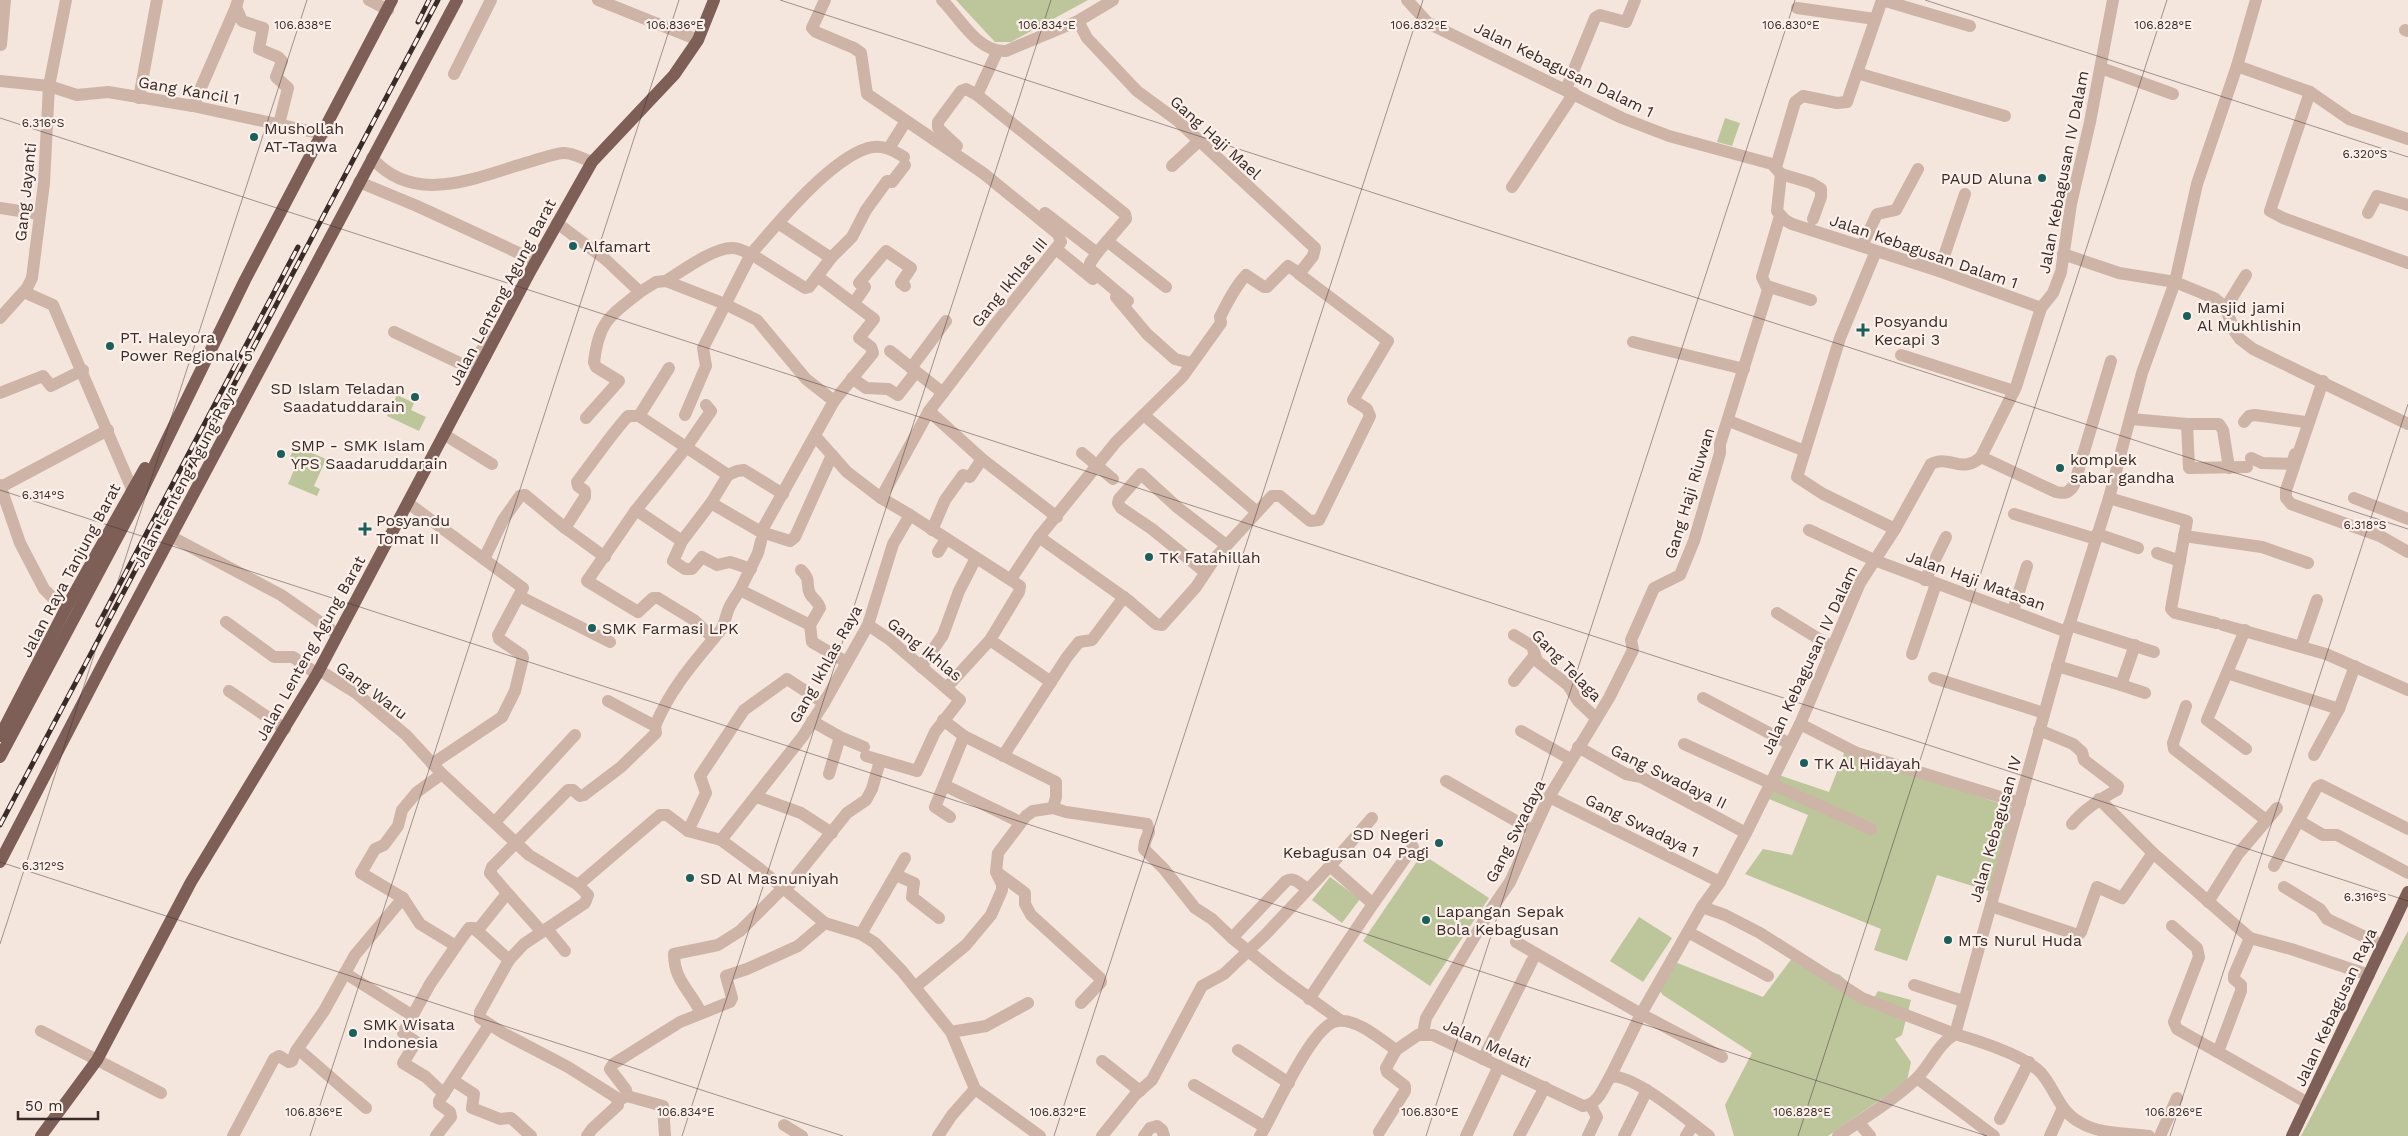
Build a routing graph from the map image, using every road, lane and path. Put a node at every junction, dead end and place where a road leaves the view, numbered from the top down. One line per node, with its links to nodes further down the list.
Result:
1 (5, 0): 24 (street)
2 (66, 0): 31 (street, Gang Jayanti)
3 (157, 0): 36 (street)
4 (369, 0): 18 (street)
5 (457, 0): 45 (main road, Jalan Lenteng Agung Raya)
6 (491, 0): 29 (street)
7 (598, 0): 23 (street)
8 (714, 0): 23 (main road, Jalan Lenteng Agung Barat)
9 (824, 0): 39 (street, Gang Ikhlas III)
10 (942, 0): 25 (street)
11 (1113, 0): 21 (street)
12 (1407, 0): 32 (street, Jalan Kebagusan Dalam 1)
13 (1635, 0): 32 (street)
14 (1882, 0): 20 (street); 22 (street)
15 (2113, 0): 27 (street, Jalan Kebagusan IV Dalam)
16 (2256, 0): 26 (street, Jalan Kebagusan IV)
17 (238, 3): 37 (street); 40 (street)
18 (390, 5): 41 (main road, Jalan Lenteng Agung Raya)
19 (1796, 8): 20 (street)
20 (1875, 19): 28 (street)
21 (1078, 21): 25 (street); 43 (street, Gang Haji Mael)
22 (1970, 26)
23 (698, 40): 46 (main road, Jalan Lenteng Agung Barat)
24 (1, 45)
25 (997, 52): 35 (street)
26 (2237, 66): 33 (street); 76 (street, Jalan Kebagusan IV)
27 (2101, 68): 34 (street); 67 (street, Jalan Kebagusan IV Dalam)
28 (1857, 73): 38 (street); 49 (street)
29 (454, 74)
30 (0, 81): 31 (street, Gang Kancil 1)
31 (49, 86): 36 (street, Gang Kancil 1); 56 (street, Gang Jayanti)
32 (1570, 91): 49 (street, Jalan Kebagusan Dalam 1); 51 (street)
33 (2310, 92): 42 (street); 70 (street)
34 (2173, 94)
35 (977, 95): 61 (street); 65 (street)
36 (139, 98): 37 (street, Gang Kancil 1)
37 (193, 106): 40 (street, Gang Kancil 1)
38 (2005, 116)
39 (906, 121): 44 (street); 63 (street, Gang Ikhlas III)
40 (280, 124): 41 (street, Gang Kancil 1)
41 (323, 134): 115 (main road, Jalan Lenteng Agung Raya)
42 (2408, 139)
43 (1199, 141): 47 (street); 72 (street, Gang Haji Mael)
44 (889, 148): 60 (street); 68 (street)
45 (372, 158): 46 (street); 50 (main road, Jalan Lenteng Agung Raya)
46 (592, 162): 59 (main road, Jalan Lenteng Agung Barat)
47 (1172, 166)
48 (1918, 169): 62 (street)
49 (1778, 171): 57 (street); 58 (street, Jalan Kebagusan Dalam 1)
50 (360, 182): 69 (street); 155 (main road, Jalan Lenteng Agung Raya)
51 (1512, 187)
52 (1965, 194): 71 (street)
53 (2408, 205): 55 (street)
54 (0, 208): 56 (street)
55 (2368, 213)
56 (39, 214): 80 (street, Gang Jayanti)
57 (1780, 216): 62 (street, Jalan Kebagusan Dalam 1); 78 (street, Gang Haji Riuwan)
58 (1813, 220)
59 (557, 223): 69 (main road, Jalan Lenteng Agung Barat); 81 (street)
60 (778, 223): 66 (street); 68 (street)
61 (1107, 241): 65 (street); 79 (street)
62 (1862, 246): 64 (street, Jalan Kebagusan Dalam 1)
63 (1056, 249): 96 (street); 105 (street, Gang Ikhlas III)
64 (1876, 251): 71 (street, Jalan Kebagusan Dalam 1); 124 (street)
65 (1097, 253): 83 (street)
66 (751, 254): 74 (street); 75 (street); 85 (street)
67 (2063, 254): 76 (street); 86 (street, Jalan Kebagusan IV Dalam)
68 (831, 258): 74 (street)
69 (536, 261): 90 (main road, Jalan Lenteng Agung Barat)
70 (2408, 263)
71 (1939, 272): 86 (street, Jalan Kebagusan Dalam 1)
72 (1300, 274): 96 (street); 143 (street)
73 (2246, 274): 87 (street)
74 (817, 276): 84 (street)
75 (666, 281): 81 (street); 85 (street)
76 (2175, 282): 87 (street); 113 (street, Jalan Kebagusan IV)
77 (905, 286): 84 (street)
78 (1767, 286): 82 (street); 98 (street, Gang Haji Riuwan)
79 (1166, 287)
80 (24, 292): 88 (street, Gang Jayanti); 99 (street)
81 (640, 292): 112 (street)
82 (1811, 300)
83 (1128, 301)
84 (854, 303): 101 (street)
85 (725, 304): 106 (street); 109 (street)
86 (2041, 308): 103 (street, Jalan Kebagusan IV Dalam)
87 (2226, 309): 102 (street)
88 (0, 318)
89 (946, 321): 100 (street)
90 (504, 322): 91 (street); 121 (main road, Jalan Lenteng Agung Barat)
91 (394, 332)
92 (1633, 342): 98 (street)
93 (890, 351): 100 (street)
94 (1901, 355): 103 (street)
95 (2111, 361): 127 (street)
96 (1191, 362): 111 (street)
97 (669, 368): 110 (street)
98 (1744, 369): 114 (street, Gang Haji Riuwan)
99 (83, 370): 104 (street); 120 (street)
100 (914, 370): 101 (street); 105 (street)
101 (852, 378): 106 (street)
102 (2321, 380): 117 (street); 119 (street); 163 (street)
103 (2014, 391): 127 (street, Jalan Kebagusan IV Dalam)
104 (0, 393)
105 (943, 393): 108 (street, Gang Ikhlas III)
106 (834, 401): 122 (street)
107 (706, 405): 123 (street)
108 (929, 411): 128 (street); 137 (street, Gang Ikhlas III)
109 (685, 415)
110 (639, 416): 123 (street); 148 (street)
111 (1144, 416): 130 (street); 143 (street)
112 (586, 418)
113 (2131, 419): 118 (street); 138 (street, Jalan Kebagusan IV)
114 (1728, 421): 124 (street); 220 (street, Gang Haji Riuwan)
115 (174, 422): 134 (main road, Jalan Raya Tanjung Barat); 238 (main road, Jalan Lenteng Agung Raya)
116 (2244, 422): 117 (street)
117 (2305, 422): 131 (street)
118 (2187, 424): 131 (street); 131 (street)
119 (2408, 424)
120 (108, 430): 134 (street); 135 (street)
121 (444, 435): 129 (street); 140 (main road, Jalan Lenteng Agung Barat)
122 (815, 436): 126 (street); 136 (street)
123 (685, 449): 132 (street); 142 (street)
124 (1805, 450): 149 (street)
125 (1082, 453): 130 (street)
126 (832, 455): 137 (street); 152 (street)
127 (1981, 457): 149 (street, Jalan Kebagusan IV Dalam)
128 (982, 458): 146 (street); 150 (street)
129 (492, 464)
130 (1098, 465): 133 (street); 146 (street)
131 (2229, 468)
132 (728, 475): 136 (street); 141 (street)
133 (1114, 479)
134 (132, 489): 181 (main road, Jalan Raya Tanjung Barat)
135 (1, 492): 181 (street)
136 (783, 494): 152 (street)
137 (881, 498): 145 (street)
138 (2109, 498): 153 (street, Jalan Kebagusan IV); 154 (street)
139 (2354, 498): 147 (street)
140 (408, 503): 167 (street); 189 (main road, Jalan Lenteng Agung Barat)
141 (711, 503): 152 (street); 159 (street)
142 (636, 510): 159 (street); 165 (street)
143 (1257, 512): 160 (street)
144 (2014, 514): 153 (street)
145 (910, 515): 150 (street); 186 (street, Gang Ikhlas Raya)
146 (1057, 517): 156 (street)
147 (2408, 519)
148 (565, 528): 165 (street); 167 (street)
149 (1895, 529): 168 (street, Jalan Kebagusan IV Dalam)
150 (932, 530): 158 (street)
151 (1809, 530): 168 (street, Jalan Haji Matasan)
152 (761, 536): 172 (street)
153 (2097, 536): 161 (street); 187 (street, Jalan Kebagusan IV)
154 (2184, 536): 169 (street); 170 (street)
155 (172, 537): 189 (street); 271 (main road, Jalan Lenteng Agung Raya)
156 (1039, 537): 175 (street); 179 (street)
157 (1946, 537): 176 (street)
158 (946, 539): 162 (street); 166 (street)
159 (682, 541): 172 (street)
160 (1226, 545): 174 (street); 174 (street)
161 (2138, 548)
162 (938, 552)
163 (2408, 552)
164 (2157, 553): 169 (street)
165 (604, 557): 191 (street)
166 (976, 558): 175 (street); 203 (street)
167 (484, 559): 178 (street)
168 (1874, 560): 176 (street, Jalan Haji Matasan); 196 (street, Jalan Kebagusan IV Dalam)
169 (2180, 560): 188 (street)
170 (2308, 563)
171 (2027, 566): 182 (street)
172 (751, 569): 177 (street)
173 (801, 570): 185 (street)
174 (1205, 572): 179 (street)
175 (1011, 579): 192 (street)
176 (1931, 582): 182 (street, Jalan Haji Matasan); 198 (street)
177 (740, 590): 185 (street); 191 (street)
178 (519, 596): 193 (street); 241 (street)
179 (1124, 597): 208 (street)
180 (2317, 600): 195 (street)
181 (65, 610): 229 (main road, Jalan Raya Tanjung Barat)
182 (2014, 610): 187 (street, Jalan Haji Matasan)
183 (1777, 612): 196 (street)
184 (226, 622): 204 (street, Gang Waru)
185 (810, 625): 200 (street)
186 (868, 625): 200 (street, Gang Ikhlas Raya); 203 (street, Gang Ikhlas)
187 (2068, 628): 194 (street, Jalan Haji Matasan); 201 (street, Jalan Kebagusan IV)
188 (2245, 630): 195 (street); 205 (street)
189 (337, 634): 204 (main road, Jalan Lenteng Agung Barat)
190 (1514, 635): 199 (street, Gang Telaga)
191 (712, 637): 224 (street)
192 (990, 640): 208 (street); 210 (street)
193 (610, 642)
194 (2135, 645): 197 (street, Jalan Haji Matasan); 209 (street)
195 (2301, 646): 202 (street)
196 (1832, 647): 223 (street, Jalan Kebagusan IV Dalam)
197 (2154, 652)
198 (1912, 654)
199 (1535, 655): 207 (street); 220 (street, Gang Telaga)
200 (846, 662): 216 (street, Gang Ikhlas Raya)
201 (2057, 666): 209 (street); 219 (street, Jalan Kebagusan IV)
202 (2355, 666): 211 (street); 218 (street)
203 (921, 667): 210 (street, Gang Ikhlas)
204 (318, 672): 225 (main road, Jalan Lenteng Agung Barat); 241 (street, Gang Waru)
205 (2227, 672): 218 (street); 235 (street)
206 (1934, 678): 219 (street)
207 (1514, 681)
208 (1051, 682): 237 (street)
209 (2121, 685): 213 (street)
210 (947, 687): 221 (street, Gang Ikhlas)
211 (2408, 690)
212 (229, 691): 225 (street)
213 (2145, 693)
214 (1703, 698): 233 (street)
215 (608, 701): 224 (street)
216 (824, 702): 222 (street, Gang Ikhlas Raya); 263 (street)
217 (2186, 706): 255 (street)
218 (2339, 709): 236 (street)
219 (2044, 713): 226 (street, Jalan Kebagusan IV)
220 (1596, 718): 234 (street, Gang Haji Riuwan)
221 (943, 720): 230 (street); 239 (street)
222 (812, 721): 231 (street); 247 (street, Gang Ikhlas Raya)
223 (1800, 724): 233 (street, Jalan Kebagusan IV Dalam); 250 (street)
224 (655, 726): 267 (street)
225 (285, 729): 329 (main road, Jalan Lenteng Agung Barat)
226 (2040, 730): 249 (street); 250 (street, Jalan Kebagusan IV)
227 (1521, 731): 240 (street)
228 (576, 735): 257 (street)
229 (0, 736)
230 (964, 736): 237 (street); 245 (street)
231 (840, 737): 239 (street); 243 (street)
232 (1684, 744): 246 (street)
233 (1790, 744): 246 (street, Jalan Kebagusan IV Dalam)
234 (1578, 747): 240 (street, Gang Swadaya); 265 (street, Gang Swadaya II)
235 (2246, 748)
236 (2314, 755)
237 (1003, 756): 251 (street)
238 (0, 757)
239 (880, 760): 264 (street)
240 (1570, 760): 248 (street, Gang Swadaya)
241 (432, 764): 242 (street, Gang Waru)
242 (442, 774): 257 (street, Gang Waru); 284 (street)
243 (829, 774)
244 (1446, 781): 262 (street)
245 (944, 784): 253 (street); 258 (street)
246 (1769, 784): 260 (street); 265 (street, Jalan Kebagusan IV Dalam)
247 (757, 797): 264 (street); 266 (street, Gang Ikhlas Raya)
248 (1549, 797): 262 (street, Gang Swadaya); 277 (street, Gang Swadaya 1)
249 (2099, 799): 259 (street); 269 (street)
250 (2020, 803): 287 (street, Jalan Kebagusan IV)
251 (1053, 808): 258 (street); 296 (street)
252 (2277, 808): 255 (street)
253 (950, 817)
254 (1372, 818): 272 (street)
255 (2266, 820): 285 (street)
256 (2299, 821): 261 (street); 273 (street); 275 (street)
257 (494, 822): 267 (street, Gang Waru)
258 (1020, 822): 274 (street)
259 (2072, 824)
260 (1871, 829)
261 (2408, 829)
262 (1532, 830): 320 (street, Gang Swadaya)
263 (688, 831): 266 (street); 278 (street)
264 (832, 833): 280 (street)
265 (1746, 833): 277 (street, Jalan Kebagusan IV Dalam)
266 (721, 840): 280 (street)
267 (516, 845): 278 (street, Gang Waru); 283 (street)
268 (1413, 847): 286 (street)
269 (2153, 853): 285 (street); 287 (street)
270 (905, 858): 276 (street)
271 (0, 862)
272 (1330, 866): 281 (street); 286 (street)
273 (2274, 866)
274 (996, 872): 309 (street); 313 (street)
275 (2408, 873)
276 (896, 875): 289 (street); 295 (street)
277 (1720, 882): 288 (street, Jalan Kebagusan IV Dalam)
278 (578, 885): 293 (street)
279 (2284, 886): 299 (street)
280 (784, 889): 290 (street); 314 (street)
281 (1307, 890): 296 (street); 302 (street)
282 (2408, 892): 299 (main road, Jalan Kebagusan Raya)
283 (509, 895): 292 (street); 293 (street)
284 (403, 898): 300 (street); 305 (street)
285 (2208, 902): 297 (street)
286 (1373, 904): 310 (street)
287 (1991, 906): 311 (street, Jalan Kebagusan IV)
288 (1702, 907): 294 (street, Jalan Kebagusan IV Dalam); 321 (street)
289 (940, 918)
290 (825, 923): 295 (street); 314 (street)
291 (2172, 926): 326 (street)
292 (478, 930): 300 (street); 303 (street)
293 (545, 930): 301 (street); 303 (street)
294 (1688, 932): 307 (street); 315 (street, Jalan Kebagusan IV Dalam)
295 (861, 934): 309 (street)
296 (1232, 938): 302 (street)
297 (2250, 938): 306 (street); 326 (street)
298 (1516, 942): 315 (street)
299 (2382, 945): 306 (main road, Jalan Kebagusan Raya)
300 (456, 946): 316 (street)
301 (565, 951)
302 (1247, 952): 310 (street); 340 (street)
303 (508, 960): 318 (street)
304 (1532, 961): 328 (street)
305 (345, 972): 316 (street); 323 (street)
306 (2369, 975): 346 (main road, Jalan Kebagusan Raya)
307 (1768, 976)
308 (1914, 985): 311 (street)
309 (915, 987): 322 (street)
310 (1309, 999): 317 (street)
311 (1963, 1001): 321 (street, Jalan Kebagusan IV)
312 (1028, 1003): 322 (street)
313 (1081, 1003)
314 (701, 1013): 344 (street)
315 (1641, 1014): 327 (street); 333 (street, Jalan Kebagusan IV Dalam)
316 (413, 1016): 343 (street)
317 (1340, 1020): 325 (street); 336 (street)
318 (489, 1025): 335 (street); 344 (street)
319 (41, 1031): 329 (street)
320 (1423, 1033): 325 (street, Jalan Melati); 328 (street, Jalan Melati)
321 (1955, 1034): 331 (street); 334 (street, Jalan Kebagusan IV)
322 (953, 1036): 339 (street)
323 (298, 1048): 348 (street); 358 (street)
324 (1238, 1050): 336 (street)
325 (1396, 1050): 355 (street)
326 (2218, 1052): 346 (street)
327 (1722, 1057)
328 (1483, 1059): 332 (street, Jalan Melati)
329 (97, 1060): 342 (street); 357 (main road, Jalan Lenteng Agung Barat)
330 (1102, 1061): 340 (street)
331 (2029, 1062): 349 (street); 350 (street)
332 (1498, 1066): 338 (street, Jalan Melati); 369 (street)
333 (1610, 1076): 341 (street); 347 (street)
334 (1917, 1078): 351 (street, Jalan Kebagusan IV); 377 (street)
335 (454, 1081): 343 (street); 360 (street)
336 (1289, 1083): 354 (street)
337 (1194, 1085): 354 (street)
338 (1545, 1088): 347 (street, Jalan Melati); 370 (street)
339 (975, 1089): 364 (street); 365 (street)
340 (1140, 1090): 366 (street)
341 (1647, 1090): 353 (street); 372 (street)
342 (160, 1093)
343 (444, 1094): 359 (street)
344 (623, 1098): 361 (street); 362 (street)
345 (2177, 1098): 380 (street)
346 (2308, 1103): 381 (main road, Jalan Kebagusan Raya)
347 (1590, 1106): 371 (street)
348 (366, 1108)
349 (2063, 1108): 356 (street); 378 (street)
350 (2000, 1119)
351 (1859, 1123): 375 (street, Jalan Kebagusan IV); 376 (street)
352 (784, 1125): 363 (street)
353 (1693, 1125): 373 (street); 374 (street)
354 (1263, 1132)
355 (1379, 1132)
356 (2113, 1133): 379 (street)
357 (42, 1136)
358 (233, 1136)
359 (436, 1136)
360 (531, 1136)
361 (587, 1136)
362 (665, 1136)
363 (802, 1136)
364 (938, 1136)
365 (1040, 1136)
366 (1102, 1136)
367 (1144, 1136): 368 (street)
368 (1164, 1136)
369 (1466, 1136)
370 (1519, 1136)
371 (1588, 1136)
372 (1624, 1136)
373 (1686, 1136)
374 (1709, 1136)
375 (1838, 1136)
376 (1870, 1136)
377 (1994, 1136)
378 (2050, 1136)
379 (2148, 1136)
380 (2160, 1136)
381 (2292, 1136)

